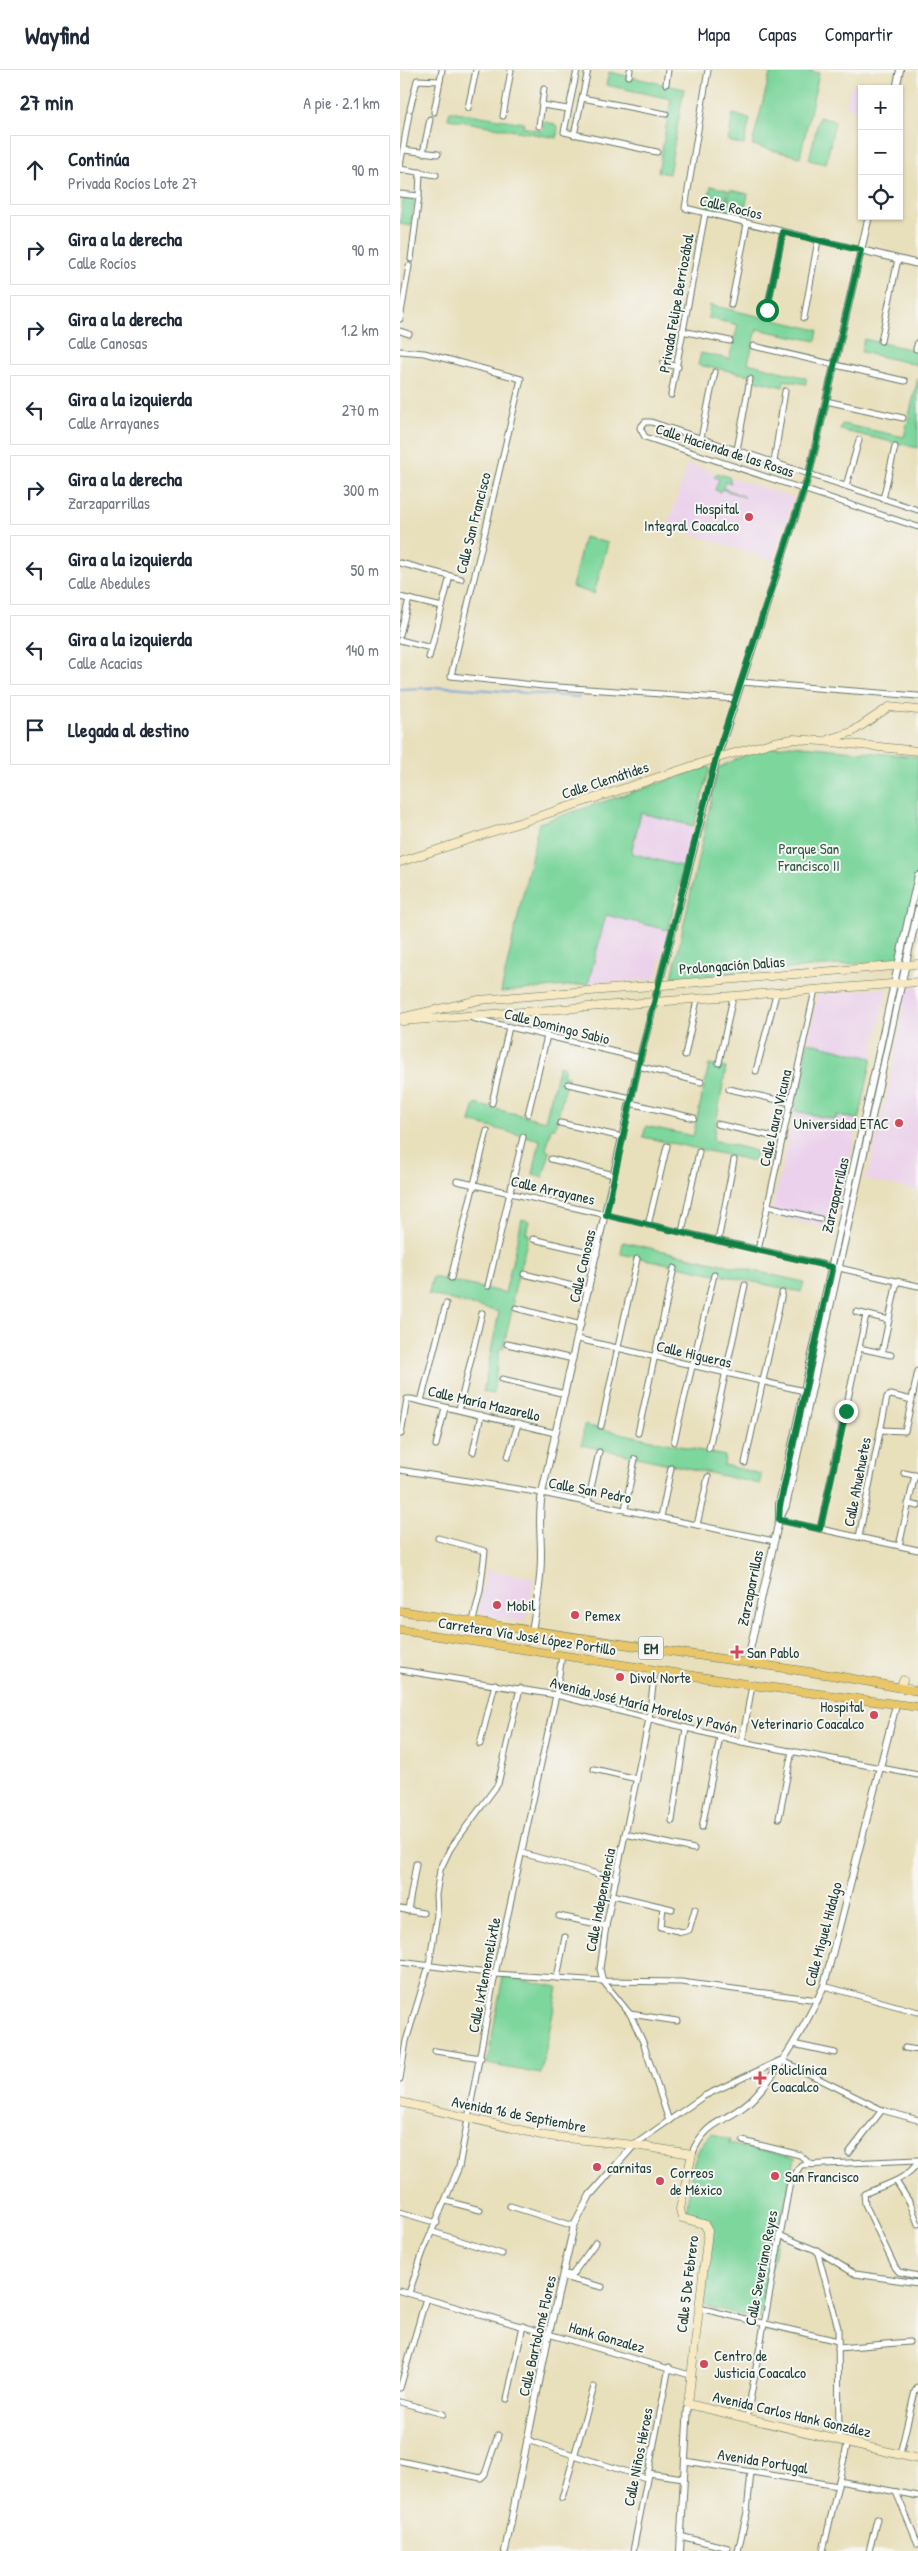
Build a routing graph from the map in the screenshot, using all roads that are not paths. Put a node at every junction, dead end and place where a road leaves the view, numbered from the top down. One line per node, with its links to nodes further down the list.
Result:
1 (442, 70): 9 (street)
2 (476, 70): 15 (street)
3 (511, 70): 19 (street)
4 (577, 70): 16 (street)
5 (588, 70): 13 (street)
6 (668, 70): 10 (street)
7 (708, 70): 32 (street, Calle Rocíos)
8 (900, 70): 11 (street)
9 (440, 81): 17 (street); 23 (street)
10 (666, 84)
11 (897, 85)
12 (544, 89): 14 (street)
13 (582, 98): 18 (street); 22 (street)
14 (542, 104): 16 (street); 21 (street)
15 (468, 108)
16 (568, 109): 22 (street)
17 (434, 112)
18 (666, 114)
19 (503, 116)
20 (430, 119): 24 (street)
21 (538, 126)
22 (574, 135): 25 (street)
23 (403, 150): 24 (street); 27 (street)
24 (423, 152): 26 (street)
25 (657, 152)
26 (438, 154)
27 (400, 168): 28 (street)
28 (420, 172): 29 (street); 31 (street)
29 (436, 175)
30 (400, 194): 31 (street)
31 (419, 196): 38 (street)
32 (705, 214): 34 (street, Calle Rocíos); 47 (street, Privada Felipe Berriozábal)
33 (868, 220): 37 (street, Calle Canosas)
34 (748, 224): 35 (street, Calle Rocíos); 42 (street)
35 (783, 232): 36 (street, Calle Rocíos); 43 (street)
36 (818, 240): 37 (street, Calle Rocíos); 44 (street)
37 (861, 250): 39 (street, Calle Rocíos); 56 (street, Calle Canosas)
38 (411, 259)
39 (898, 259): 40 (street, Calle Rocíos); 49 (street)
40 (918, 264)
41 (409, 266): 45 (street)
42 (731, 305)
43 (767, 310)
44 (804, 318)
45 (400, 319)
46 (400, 331): 48 (street)
47 (682, 331): 50 (street); 57 (street, Privada Felipe Berriozábal)
48 (409, 334)
49 (881, 341)
50 (730, 342)
51 (918, 342): 53 (street)
52 (753, 346): 56 (street)
53 (916, 349)
54 (400, 351): 88 (street, Calle San Francisco)
55 (663, 363): 57 (street)
56 (834, 365): 60 (street); 63 (street, Calle Canosas)
57 (678, 367): 62 (street, Privada Felipe Berriozábal)
58 (715, 372): 65 (street)
59 (750, 379): 68 (street)
60 (905, 381)
61 (785, 391): 69 (street)
62 (671, 395)
63 (826, 401): 64 (street); 70 (street, Calle Canosas)
64 (902, 418)
65 (701, 438): 68 (street, Calle Hacienda de las Rosas); 72 (street, Calle Hacienda de las Rosas)
66 (859, 440): 71 (street)
67 (896, 447): 73 (street)
68 (737, 450): 69 (street, Calle Hacienda de las Rosas)
69 (774, 462): 70 (street, Calle Hacienda de las Rosas)
70 (809, 474): 71 (street, Calle Hacienda de las Rosas); 72 (street, Calle Canosas)
71 (846, 486): 73 (street, Calle Hacienda de las Rosas)
72 (803, 488): 75 (street, Calle Hacienda de las Rosas); 86 (street, Calle Canosas)
73 (883, 499): 74 (street, Calle Hacienda de las Rosas)
74 (918, 510)
75 (918, 527)
76 (400, 563): 77 (street)
77 (450, 576): 78 (street); 81 (street)
78 (461, 579)
79 (400, 596): 80 (street)
80 (409, 599): 81 (street); 82 (street)
81 (442, 607): 84 (street)
82 (400, 635)
83 (400, 640): 84 (street)
84 (431, 648): 85 (street)
85 (429, 657)
86 (741, 682): 87 (street); 88 (street, Calle Canosas)
87 (918, 696)
88 (736, 699): 92 (street, Calle Canosas)
89 (918, 710): 90 (main road, Calle Clemátides)
90 (822, 741): 91 (main road, Calle Clemátides); 92 (main road, Calle Clemátides)
91 (918, 751)
92 (716, 758): 93 (main road, Calle Clemátides); 99 (street, Calle Canosas)
93 (400, 864)
94 (918, 875): 97 (street, Zarzaparrillas)
95 (918, 909): 97 (street, Zarzaparrillas)
96 (918, 964): 97 (main road, Prolongación Dalias)
97 (902, 966): 99 (main road, Prolongación Dalias); 100 (street, Zarzaparrillas)
98 (918, 982): 100 (main road, Prolongación Dalias)
99 (659, 984): 105 (street, Calle Canosas); 107 (main road, Prolongación Dalias)
100 (898, 984): 101 (main road, Prolongación Dalias); 147 (street, Zarzaparrillas); 149 (street, Zarzaparrillas)
101 (815, 990): 102 (main road, Prolongación Dalias); 120 (street, Calle Laura Vicuna)
102 (776, 994): 103 (main road, Prolongación Dalias); 114 (street)
103 (734, 997): 104 (main road, Prolongación Dalias); 112 (street)
104 (697, 1000): 105 (main road, Prolongación Dalias); 110 (street)
105 (654, 1003): 106 (main road, Prolongación Dalias); 111 (street, Calle Canosas)
106 (469, 1017): 107 (main road, Prolongación Dalias); 108 (street, Calle Domingo Sabio)
107 (400, 1020)
108 (509, 1027): 109 (street, Calle Domingo Sabio); 119 (street)
109 (547, 1036): 111 (street, Calle Domingo Sabio); 121 (street)
110 (685, 1055)
111 (640, 1058): 113 (street, Calle Canosas)
112 (720, 1063)
113 (638, 1066): 115 (street); 118 (street, Calle Canosas)
114 (756, 1071)
115 (701, 1082)
116 (568, 1084): 118 (street)
117 (728, 1089): 120 (street)
118 (631, 1101): 122 (street); 126 (street, Calle Canosas)
119 (492, 1103)
120 (791, 1103): 128 (street, Calle Laura Vicuna)
121 (528, 1114)
122 (694, 1118)
123 (560, 1123): 126 (street)
124 (717, 1124): 128 (street)
125 (487, 1131): 135 (street)
126 (622, 1137): 133 (street, Calle Canosas)
127 (523, 1138): 136 (street)
128 (783, 1140): 137 (street, Calle Laura Vicuna)
129 (667, 1146): 140 (street)
130 (699, 1152): 141 (street)
131 (551, 1159): 133 (street)
132 (734, 1160): 143 (street)
133 (614, 1174): 138 (street, Calle Canosas)
134 (458, 1181): 135 (street, Calle Arrayanes)
135 (474, 1184): 136 (street, Calle Arrayanes); 152 (street)
136 (511, 1193): 138 (street, Calle Arrayanes); 155 (street)
137 (768, 1206): 139 (street); 144 (street, Calle Laura Vicuna)
138 (606, 1215): 140 (street, Calle Arrayanes); 145 (street, Calle Canosas)
139 (820, 1219)
140 (648, 1225): 141 (street, Calle Arrayanes)
141 (682, 1232): 143 (street, Calle Arrayanes)
142 (533, 1239): 145 (street)
143 (718, 1241): 144 (street, Calle Arrayanes)
144 (758, 1250): 147 (street, Calle Arrayanes)
145 (597, 1254): 157 (street, Calle Canosas)
146 (637, 1259): 169 (street)
147 (832, 1267): 149 (street, Calle Arrayanes); 179 (street, Zarzaparrillas)
148 (674, 1268): 172 (street)
149 (839, 1268): 153 (street, Calle Arrayanes); 211 (street, Zarzaparrillas)
150 (524, 1274): 157 (street)
151 (714, 1275): 174 (street)
152 (452, 1278)
153 (897, 1281): 156 (street, Calle Arrayanes); 164 (street)
154 (745, 1285): 176 (street)
155 (488, 1286)
156 (918, 1286)
157 (589, 1290): 165 (street, Calle Canosas)
158 (782, 1293): 178 (street)
159 (446, 1304): 182 (street)
160 (516, 1308): 165 (street)
161 (856, 1312): 163 (street)
162 (482, 1313): 184 (street)
163 (866, 1315): 164 (street); 168 (street)
164 (889, 1320): 170 (street)
165 (581, 1326): 166 (street, Calle Canosas)
166 (578, 1339): 169 (street, Calle Higueras); 173 (street, Calle Canosas)
167 (507, 1344): 173 (street)
168 (859, 1348): 170 (street); 213 (street)
169 (618, 1349): 172 (street, Calle Higueras); 187 (street)
170 (882, 1353): 171 (street)
171 (891, 1355)
172 (655, 1357): 174 (street, Calle Higueras); 190 (street)
173 (573, 1359): 180 (street, Calle Canosas)
174 (692, 1366): 176 (street, Calle Higueras); 192 (street)
175 (918, 1371): 181 (street, Calle Ahuehuetes)
176 (725, 1374): 178 (street, Calle Higueras); 194 (street)
177 (502, 1378): 180 (street)
178 (764, 1383): 179 (street, Calle Higueras); 199 (street)
179 (804, 1391): 211 (street, Zarzaparrillas)
180 (565, 1394): 189 (street, Calle Canosas)
181 (912, 1400): 188 (street, Calle Ahuehuetes); 188 (street)
182 (421, 1401): 183 (street, Calle María Mazarello); 191 (street, Calle María Mazarello)
183 (446, 1408): 184 (street, Calle María Mazarello); 193 (street)
184 (459, 1409): 185 (street, Calle María Mazarello)
185 (481, 1416): 186 (street, Calle María Mazarello); 195 (street)
186 (518, 1424): 189 (street, Calle María Mazarello); 197 (street)
187 (602, 1426)
188 (880, 1430): 214 (street, Calle Ahuehuetes)
189 (555, 1433): 205 (street, Calle Canosas)
190 (638, 1433)
191 (401, 1434)
192 (674, 1442)
193 (436, 1445)
194 (709, 1448)
195 (473, 1452)
196 (599, 1452): 206 (street)
197 (508, 1457)
198 (635, 1459): 209 (street)
199 (745, 1463)
200 (671, 1468): 210 (street)
201 (400, 1470): 205 (street, Calle San Pedro)
202 (904, 1472): 203 (street)
203 (916, 1475): 207 (street)
204 (708, 1477): 212 (street)
205 (542, 1493): 206 (street, Calle San Pedro); 222 (street, Calle Canosas)
206 (588, 1502): 209 (street, Calle San Pedro)
207 (908, 1504): 208 (street); 217 (street)
208 (918, 1506)
209 (625, 1509): 210 (street, Calle San Pedro)
210 (661, 1517): 212 (street, Calle San Pedro)
211 (779, 1520): 213 (street); 216 (street, Zarzaparrillas)
212 (697, 1525): 216 (street, Calle San Pedro)
213 (820, 1529): 214 (street)
214 (859, 1537): 217 (street)
215 (438, 1538): 220 (street)
216 (774, 1541): 224 (street, Zarzaparrillas)
217 (899, 1546): 218 (street)
218 (918, 1550)
219 (400, 1611): 220 (main road, Carretera Vía José López Portillo / EM)
220 (473, 1621): 222 (main road, Carretera Vía José López Portillo / EM)
221 (400, 1630): 223 (main road, Carretera Vía José López Portillo / EM)
222 (532, 1630): 224 (main road, Carretera Vía José López Portillo / EM)
223 (562, 1655): 225 (main road, Carretera Vía José López Portillo / EM); 231 (street, Calle Ixtlememelixtle)
224 (747, 1663): 230 (main road, Carretera Vía José López Portillo / EM)
225 (655, 1669): 228 (main road, Carretera Vía José López Portillo / EM); 234 (street, Calle Independencia)
226 (400, 1670): 227 (street, Avenida José María Morelos y Pavón)
227 (495, 1684): 229 (street, Avenida José María Morelos y Pavón); 238 (street)
228 (752, 1685): 232 (main road, Carretera Vía José López Portillo / EM); 237 (street)
229 (520, 1688): 231 (street, Avenida José María Morelos y Pavón); 263 (street)
230 (918, 1690)
231 (556, 1695): 234 (street, Avenida José María Morelos y Pavón); 249 (street, Calle Ixtlememelixtle)
232 (896, 1705): 233 (main road, Carretera Vía José López Portillo / EM); 240 (street, Calle Miguel Hidalgo)
233 (918, 1708)
234 (649, 1719): 235 (street, Avenida José María Morelos y Pavón); 243 (street, Calle Independencia)
235 (686, 1728): 236 (street, Avenida José María Morelos y Pavón); 245 (street)
236 (720, 1737): 237 (street, Avenida José María Morelos y Pavón); 246 (street)
237 (742, 1742): 239 (street, Avenida José María Morelos y Pavón)
238 (480, 1744)
239 (792, 1751): 240 (street, Avenida José María Morelos y Pavón); 244 (street)
240 (881, 1767): 242 (street); 267 (street, Calle Miguel Hidalgo)
241 (594, 1768): 243 (street)
242 (918, 1775)
243 (637, 1779): 247 (street, Calle Independencia)
244 (779, 1818)
245 (672, 1821)
246 (702, 1827)
247 (626, 1834): 248 (street); 251 (street, Calle Independencia)
248 (694, 1849)
249 (522, 1853): 251 (street); 264 (street, Calle Ixtlememelixtle)
250 (416, 1864): 257 (street)
251 (616, 1879): 252 (street, Calle Independencia)
252 (613, 1895): 253 (street); 260 (street, Calle Independencia)
253 (663, 1907): 255 (street); 256 (street)
254 (400, 1909): 257 (street)
255 (672, 1909)
256 (695, 1909)
257 (408, 1911): 258 (street)
258 (423, 1913)
259 (559, 1916): 260 (street)
260 (606, 1926): 266 (street, Calle Independencia)
261 (565, 1937): 265 (street)
262 (400, 1962): 263 (street)
263 (429, 1965): 264 (street); 279 (street)
264 (495, 1974): 265 (street); 277 (street, Calle Ixtlememelixtle)
265 (557, 1978): 266 (street)
266 (603, 1981): 268 (street); 270 (street)
267 (824, 1986): 268 (street, Calle Miguel Hidalgo); 269 (street)
268 (818, 2000): 272 (street, Calle Miguel Hidalgo)
269 (918, 2012)
270 (630, 2014): 271 (street); 284 (street)
271 (678, 2021)
272 (793, 2044): 276 (street); 278 (street, Calle Miguel Hidalgo)
273 (904, 2048): 274 (street)
274 (918, 2050)
275 (435, 2051): 277 (street)
276 (835, 2053)
277 (480, 2058): 282 (street, Calle Ixtlememelixtle)
278 (781, 2060): 281 (street); 284 (street); 288 (street, Calle Miguel Hidalgo)
279 (400, 2079)
280 (400, 2102): 282 (main road, Avenida 16 de Septiembre)
281 (882, 2110): 283 (street); 287 (street)
282 (470, 2119): 286 (main road, Avenida 16 de Septiembre); 294 (street, Calle Ixtlememelixtle)
283 (918, 2120)
284 (669, 2121): 286 (street)
285 (742, 2141): 290 (street)
286 (634, 2145): 288 (main road, Avenida 16 de Septiembre); 302 (street, Calle Bartolomé Flores)
287 (849, 2153)
288 (692, 2154): 315 (main road, Calle 5 De Febrero)
289 (918, 2161): 290 (street); 291 (street)
290 (810, 2164): 304 (street, Calle Severiano Reyes)
291 (913, 2170): 292 (street); 293 (street)
292 (918, 2177)
293 (896, 2181): 295 (street); 309 (street)
294 (446, 2201): 297 (street); 300 (street, Calle Ixtlememelixtle)
295 (910, 2203): 299 (street); 301 (street)
296 (510, 2206): 302 (street)
297 (480, 2210)
298 (400, 2212): 300 (street)
299 (918, 2212)
300 (437, 2223): 303 (street, Calle Ixtlememelixtle)
301 (918, 2224)
302 (574, 2226): 308 (street, Calle Bartolomé Flores)
303 (433, 2232): 307 (street); 313 (street, Calle Ixtlememelixtle)
304 (779, 2235): 306 (street); 316 (street, Calle Severiano Reyes)
305 (596, 2242): 308 (street)
306 (817, 2250): 310 (street); 319 (street)
307 (502, 2254)
308 (563, 2276): 311 (street); 318 (street, Calle Bartolomé Flores)
309 (918, 2276)
310 (918, 2283)
311 (602, 2287)
312 (400, 2291): 313 (street, Hank Gonzalez)
313 (409, 2293): 314 (street, Hank Gonzalez)
314 (426, 2298): 317 (street, Hank Gonzalez); 326 (street)
315 (699, 2308): 316 (street); 323 (main road, Calle 5 De Febrero)
316 (763, 2324): 319 (street); 333 (street, Calle Severiano Reyes)
317 (523, 2326): 318 (street, Hank Gonzalez); 327 (street)
318 (549, 2333): 322 (street, Hank Gonzalez); 336 (street, Calle Bartolomé Flores)
319 (838, 2341): 321 (street)
320 (909, 2342): 321 (street)
321 (838, 2348): 335 (street)
322 (669, 2367): 323 (street, Hank Gonzalez); 344 (street, Calle Niños Héroes)
323 (690, 2375): 329 (main road)
324 (594, 2387): 339 (street)
325 (918, 2387): 330 (street)
326 (400, 2388)
327 (507, 2400)
328 (400, 2402): 332 (street)
329 (688, 2404): 333 (main road, Avenida Carlos Hank González); 342 (street)
330 (911, 2409): 331 (street); 338 (street)
331 (918, 2410)
332 (443, 2414)
333 (747, 2417): 335 (main road, Avenida Carlos Hank González)
334 (498, 2435): 341 (street)
335 (839, 2439): 337 (main road, Avenida Carlos Hank González)
336 (527, 2440): 339 (street); 355 (street, Calle Bartolomé Flores)
337 (848, 2441): 338 (main road, Avenida Carlos Hank González); 346 (street)
338 (900, 2454): 340 (main road, Avenida Carlos Hank González)
339 (573, 2456): 344 (street); 349 (street)
340 (918, 2459)
341 (400, 2461)
342 (685, 2461): 343 (street, Avenida Portugal); 345 (street)
343 (751, 2472): 346 (street, Avenida Portugal); 358 (street)
344 (646, 2476): 345 (street); 356 (street, Calle Niños Héroes)
345 (684, 2478): 351 (street)
346 (838, 2484): 347 (street, Avenida Portugal); 359 (street)
347 (896, 2492): 348 (street, Avenida Portugal); 352 (street)
348 (918, 2496)
349 (562, 2498)
350 (877, 2519): 360 (street)
351 (680, 2536): 354 (street); 357 (street)
352 (916, 2538): 353 (street)
353 (918, 2544)
354 (728, 2548)
355 (505, 2551)
356 (633, 2551)
357 (680, 2551)
358 (738, 2551)
359 (823, 2551)
360 (869, 2551)

